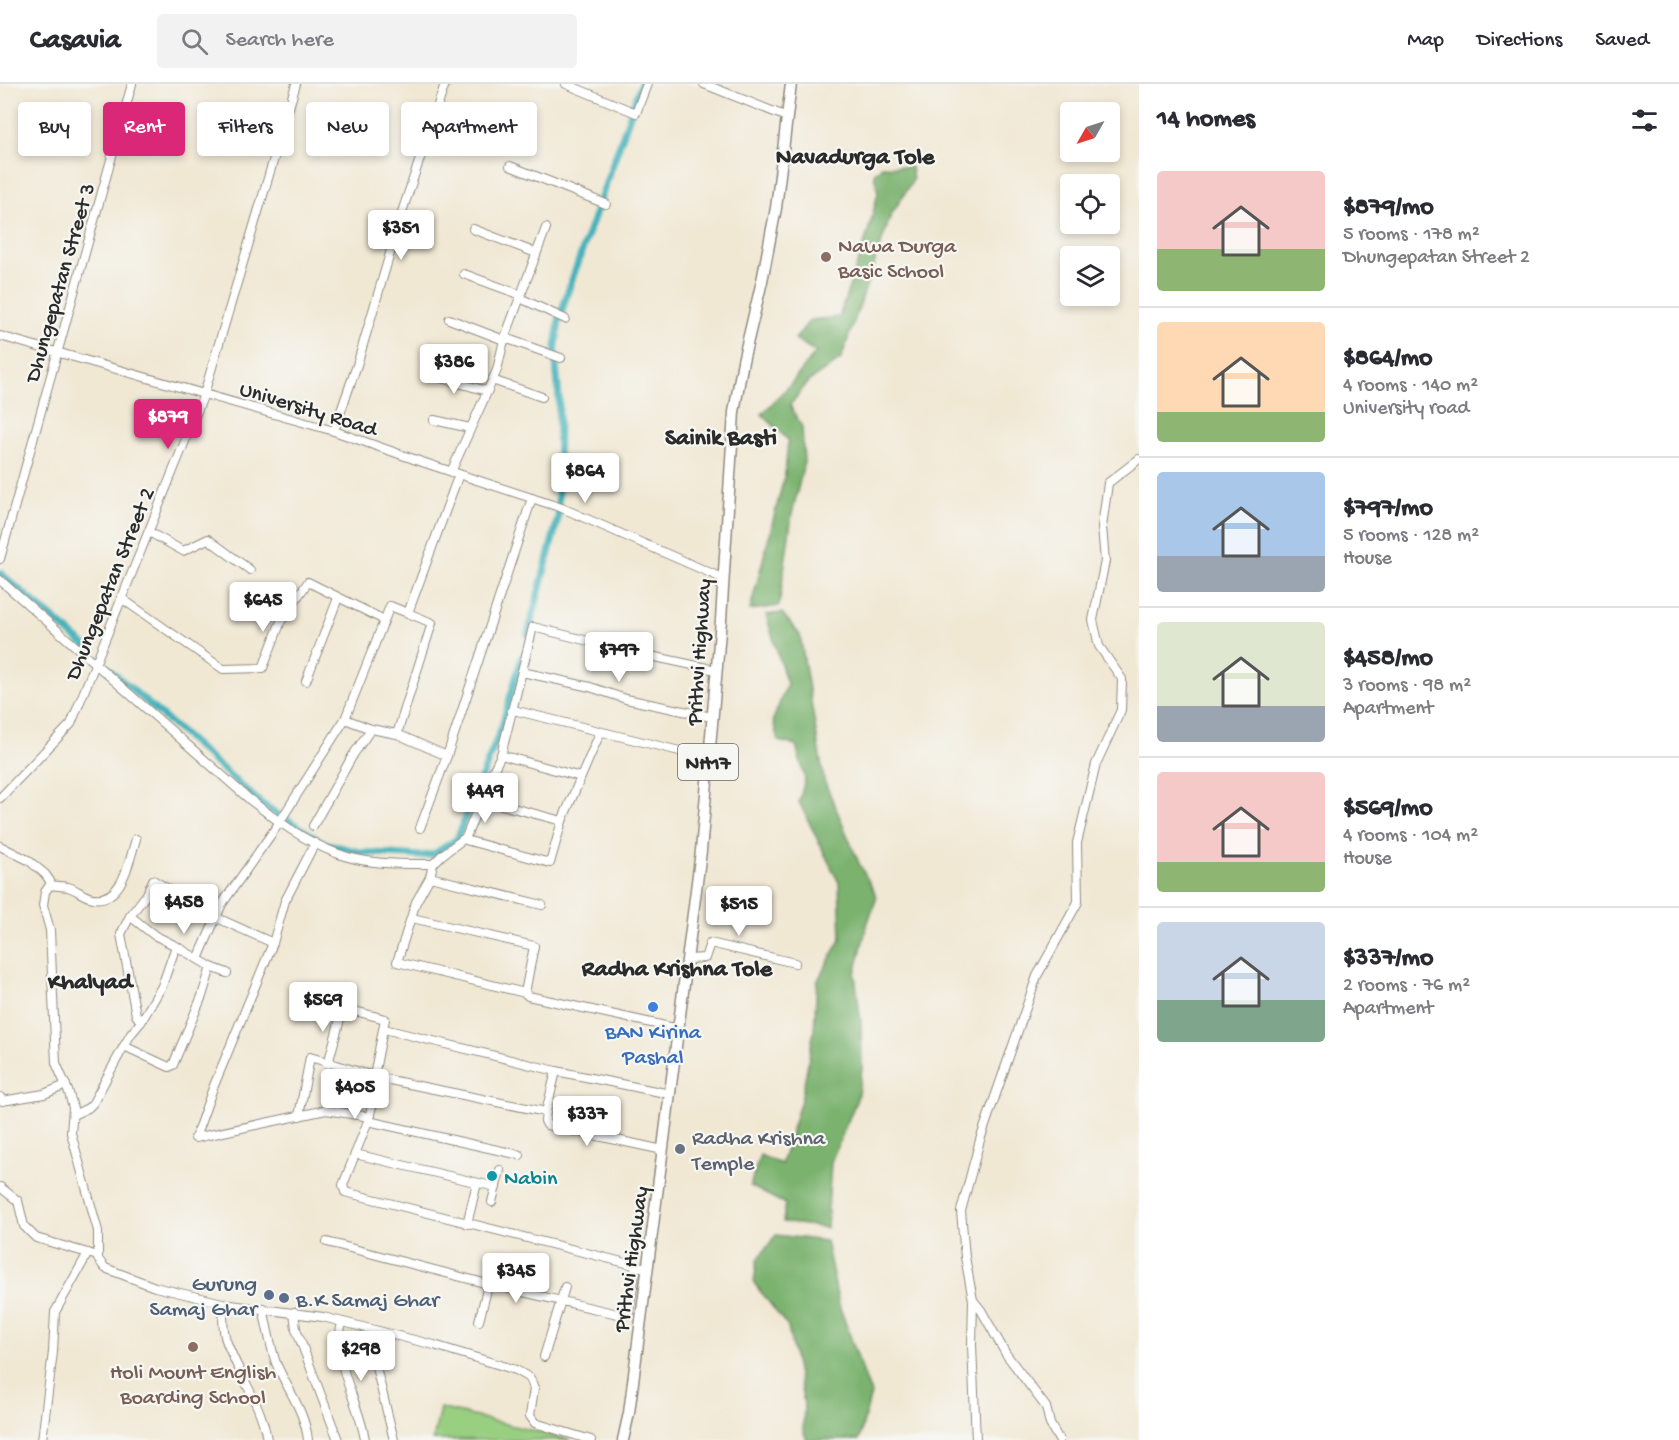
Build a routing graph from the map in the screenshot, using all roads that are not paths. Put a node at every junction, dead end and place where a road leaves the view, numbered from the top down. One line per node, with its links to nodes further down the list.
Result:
1 (132, 84): 20 (street, Dhungepatan Street 3)
2 (296, 84): 25 (street, Dhungepatan Street 2)
3 (445, 84): 29 (street)
4 (566, 84): 5 (street)
5 (647, 84)
6 (704, 84): 8 (street)
7 (791, 84): 8 (highway, Prithvi Highway / NH17)
8 (787, 117): 36 (highway, Prithvi Highway / NH17)
9 (510, 166): 10 (street)
10 (606, 204)
11 (546, 228): 13 (street)
12 (473, 229): 13 (street)
13 (536, 253): 15 (street)
14 (464, 274): 15 (street)
15 (520, 297): 17 (street); 19 (street)
16 (449, 319): 19 (street)
17 (565, 320)
18 (0, 336): 20 (street, University Road)
19 (505, 339): 21 (street); 23 (street)
20 (56, 352): 25 (street, University Road); 34 (street, Dhungepatan Street 3)
21 (561, 358)
22 (427, 374): 24 (street)
23 (492, 380): 24 (street); 26 (street)
24 (487, 391): 28 (street)
25 (204, 394): 29 (street, University Road); 33 (street, Dhungepatan Street 2)
26 (542, 397)
27 (434, 420): 28 (street)
28 (470, 428): 31 (street)
29 (334, 431): 31 (street, University Road)
30 (1139, 459): 111 (street)
31 (455, 473): 32 (street); 40 (street)
32 (532, 498): 36 (street); 53 (street)
33 (149, 532): 35 (street); 38 (street, Dhungepatan Street 2)
34 (0, 559)
35 (250, 570)
36 (722, 578): 43 (highway, Prithvi Highway / NH17)
37 (0, 580): 42 (street)
38 (121, 598): 39 (street); 42 (street, Dhungepatan Street 2)
39 (339, 598): 41 (street); 45 (street)
40 (408, 613): 41 (street); 51 (street)
41 (384, 620): 48 (street)
42 (94, 663): 56 (street, Dhungepatan Street 2); 59 (street)
43 (716, 670): 44 (street); 47 (highway, Prithvi Highway / NH17)
44 (522, 672): 46 (street); 47 (street)
45 (306, 681)
46 (513, 710): 50 (street); 52 (street)
47 (712, 717): 54 (highway, Prithvi Highway / NH17)
48 (345, 719): 49 (street); 59 (street)
49 (371, 729): 51 (street); 60 (street)
50 (600, 733): 54 (street); 55 (street)
51 (397, 734): 53 (street)
52 (501, 755): 55 (street); 57 (street)
53 (447, 756): 61 (street)
54 (708, 758): 76 (highway, Prithvi Highway / NH17)
55 (581, 777): 58 (street)
56 (0, 798)
57 (482, 800): 58 (street); 62 (street)
58 (562, 820): 62 (street)
59 (279, 822): 64 (street); 71 (street)
60 (313, 826)
61 (420, 828)
62 (466, 837): 66 (street)
63 (136, 839): 68 (street)
64 (315, 843): 66 (street); 73 (street)
65 (0, 846): 68 (street)
66 (434, 864): 67 (street)
67 (430, 877): 69 (street); 72 (street)
68 (50, 885): 88 (street)
69 (542, 905)
70 (130, 916): 71 (street); 74 (street); 81 (street)
71 (215, 918): 73 (street); 75 (street)
72 (412, 918): 80 (street); 80 (street)
73 (273, 944): 93 (street)
74 (176, 945): 75 (street); 81 (street)
75 (198, 959): 78 (street)
76 (688, 959): 77 (street); 83 (highway, Prithvi Highway / NH17)
77 (795, 963)
78 (211, 967): 79 (street); 84 (street)
79 (227, 973)
80 (525, 993): 83 (street)
81 (141, 1022): 84 (street)
82 (384, 1029): 85 (street); 86 (street); 87 (street)
83 (679, 1029): 89 (highway, Prithvi Highway / NH17)
84 (124, 1046): 92 (street)
85 (328, 1064): 87 (street); 93 (street)
86 (556, 1071): 89 (street); 91 (street)
87 (377, 1077): 91 (street); 94 (street)
88 (67, 1088): 90 (street); 92 (street)
89 (670, 1094): 95 (highway, Prithvi Highway / NH17)
90 (1, 1100)
91 (546, 1112): 95 (street)
92 (73, 1115): 106 (street)
93 (299, 1116): 94 (street)
94 (369, 1119): 96 (street); 97 (street)
95 (663, 1150): 107 (highway, Prithvi Highway / NH17)
96 (355, 1154): 99 (street); 103 (street)
97 (520, 1155)
98 (500, 1170): 101 (street)
99 (477, 1183): 101 (street); 103 (street)
100 (0, 1187): 105 (street)
101 (496, 1187): 102 (street)
102 (492, 1202)
103 (467, 1224): 107 (street)
104 (327, 1242): 109 (street)
105 (88, 1253): 106 (street); 120 (street)
106 (98, 1256): 113 (street)
107 (641, 1267): 112 (street); 127 (highway, Prithvi Highway / NH17)
108 (492, 1270): 109 (street)
109 (488, 1284): 112 (street); 117 (street)
110 (566, 1287): 112 (street)
111 (973, 1300): 128 (street); 129 (street)
112 (561, 1301): 119 (street)
113 (222, 1303): 114 (street); 121 (street)
114 (263, 1308): 115 (street); 122 (street)
115 (294, 1312): 116 (street); 123 (street)
116 (342, 1322): 118 (street); 124 (street)
117 (479, 1322)
118 (385, 1333): 125 (street); 126 (street)
119 (544, 1357)
120 (42, 1440)
121 (267, 1440)
122 (308, 1440)
123 (338, 1440)
124 (365, 1440)
125 (394, 1440)
126 (591, 1440)
127 (624, 1440)
128 (976, 1440)
129 (1059, 1440)

